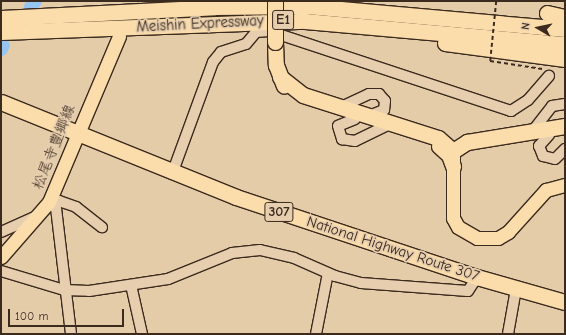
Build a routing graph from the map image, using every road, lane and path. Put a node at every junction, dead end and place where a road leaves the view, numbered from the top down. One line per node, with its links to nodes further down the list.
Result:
1 (166, 1): 7 (highway)
2 (275, 1): 17 (highway, bridge)
3 (496, 1): 14 (path, bridge)
4 (547, 14): 5 (highway)
5 (565, 17)
6 (1, 18): 7 (highway, Meishin Expressway / E1)
7 (57, 18): 9 (highway, Meishin Expressway / E1)
8 (305, 21): 10 (highway, Meishin Expressway / E1); 12 (highway, Meishin Expressway / E1); 13 (highway)
9 (565, 29)
10 (1, 32)
11 (119, 36): 21 (main road, 松尾寺豊郷線)
12 (565, 44)
13 (565, 59)
14 (548, 76): 27 (street)
15 (1, 102): 21 (highway, National Highway Route 307 / 307)
16 (565, 104): 22 (street)
17 (336, 109): 18 (highway); 18 (street)
18 (362, 117): 19 (highway); 19 (street)
19 (387, 125): 25 (highway); 26 (highway)
20 (564, 127): 22 (highway); 23 (highway)
21 (77, 135): 27 (highway, National Highway Route 307 / 307); 29 (main road, 松尾寺豊郷線)
22 (530, 135): 23 (highway); 25 (highway); 26 (highway)
23 (549, 135): 24 (street)
24 (565, 149)
25 (453, 151): 26 (main road)
26 (453, 166): 28 (main road)
27 (172, 174): 36 (highway, National Highway Route 307 / 307)
28 (565, 185)
29 (49, 202): 30 (main road, 松尾寺豊郷線); 31 (street); 39 (street)
30 (38, 216): 32 (street); 33 (main road, 松尾寺豊郷線)
31 (102, 227)
32 (1, 232)
33 (1, 257)
34 (1, 271): 39 (street)
35 (328, 273): 36 (street); 37 (street); 43 (street)
36 (477, 277): 38 (highway, National Highway Route 307 / 307)
37 (131, 285): 39 (street); 42 (street)
38 (516, 289): 40 (highway, National Highway Route 307 / 307); 44 (street)
39 (64, 290): 41 (street)
40 (565, 302)
41 (71, 334)
42 (142, 334)
43 (316, 334)
44 (508, 334)

